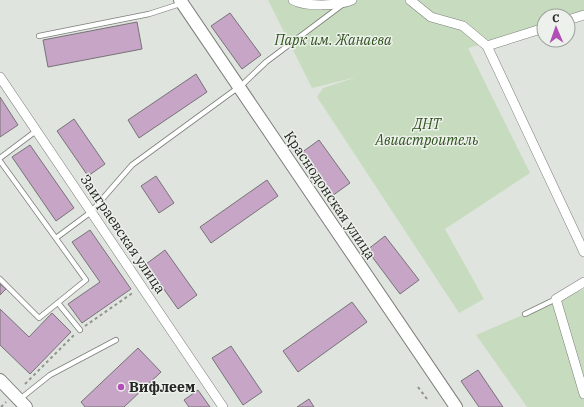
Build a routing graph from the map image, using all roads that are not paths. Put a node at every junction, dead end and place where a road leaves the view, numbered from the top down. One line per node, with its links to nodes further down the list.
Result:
1 (292, 0): 4 (street)
2 (410, 0): 7 (street)
3 (181, 2): 6 (lane); 9 (street, Краснодонская улица)
4 (348, 2): 9 (lane)
5 (536, 30): 7 (street)
6 (39, 36)
7 (486, 46): 15 (street)
8 (0, 78): 10 (street, Заиграевская улица)
9 (239, 87): 13 (lane); 27 (street, Краснодонская улица)
10 (36, 131): 11 (lane); 13 (street, Заиграевская улица)
11 (0, 158)
12 (0, 161): 14 (lane)
13 (91, 212): 14 (lane); 26 (street, Заиграевская улица)
14 (56, 238): 19 (lane)
15 (584, 252)
16 (0, 279): 19 (lane)
17 (584, 282): 18 (street)
18 (556, 298): 20 (lane); 24 (street)
19 (58, 303): 21 (lane)
20 (525, 314)
21 (80, 330)
22 (116, 340): 25 (lane)
23 (0, 380): 25 (street)
24 (584, 394)
25 (20, 402)
26 (223, 407)
27 (456, 407)

